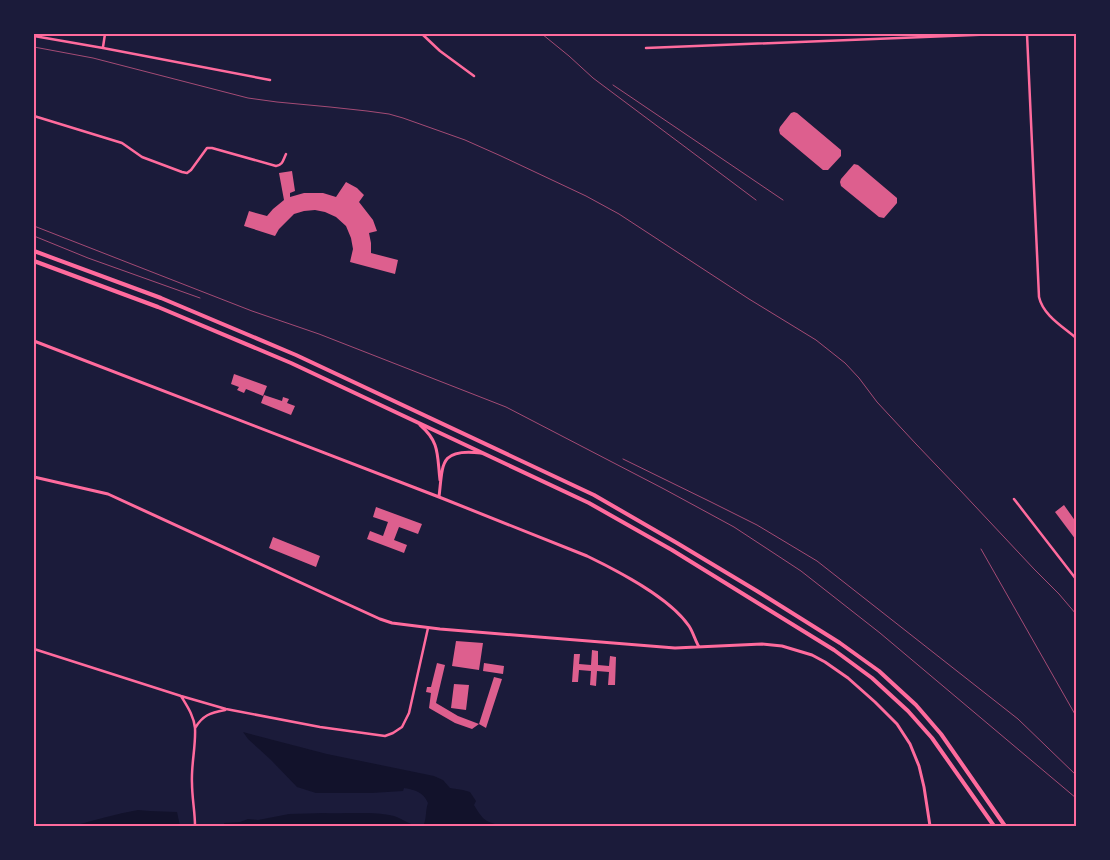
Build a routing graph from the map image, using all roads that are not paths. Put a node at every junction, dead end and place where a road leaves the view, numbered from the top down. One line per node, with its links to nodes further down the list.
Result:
1 (105, 34): 6 (street)
2 (422, 34): 8 (street)
3 (999, 34): 7 (street)
4 (1027, 34): 14 (street)
5 (34, 36): 6 (street)
6 (103, 48): 9 (street)
7 (646, 48)
8 (474, 76)
9 (270, 80)
10 (34, 116): 11 (street)
11 (286, 154)
12 (34, 251): 32 (main road)
13 (34, 261): 16 (main road)
14 (1076, 338)
15 (34, 341): 20 (main road)
16 (416, 422): 17 (main road); 19 (main road)
17 (481, 453): 19 (main road); 31 (main road)
18 (34, 477): 23 (main road)
19 (441, 485): 20 (main road)
20 (439, 497): 24 (main road)
21 (1014, 499): 22 (street)
22 (1076, 579)
23 (428, 628): 24 (main road); 27 (street)
24 (698, 647): 30 (main road)
25 (34, 649): 26 (street)
26 (181, 696): 27 (street); 28 (street)
27 (226, 709): 28 (street)
28 (195, 728): 29 (street)
29 (195, 826)
30 (930, 826)
31 (994, 826)
32 (1005, 826)

